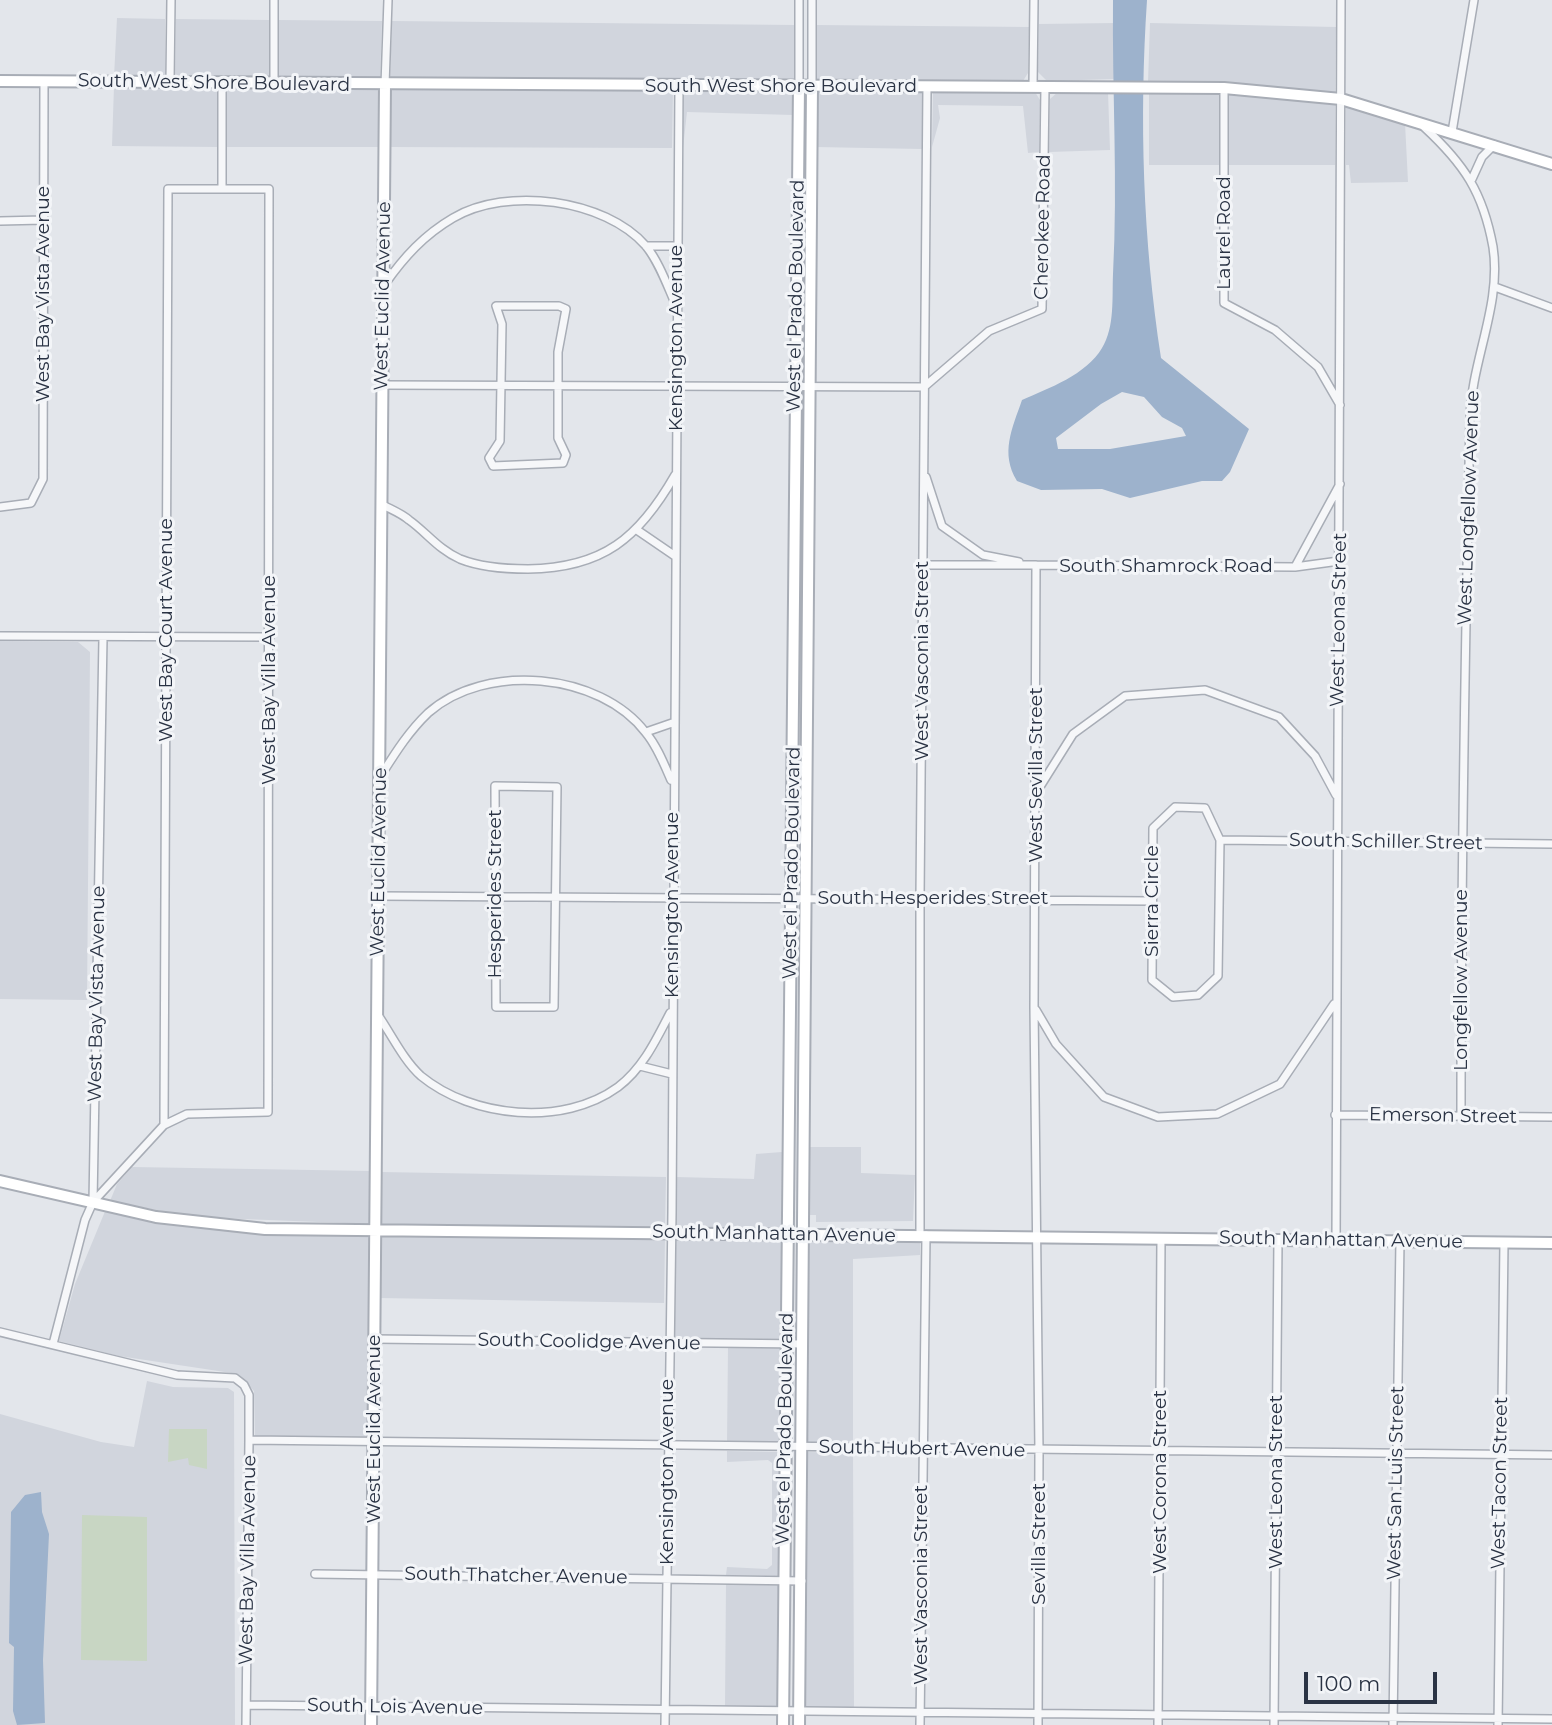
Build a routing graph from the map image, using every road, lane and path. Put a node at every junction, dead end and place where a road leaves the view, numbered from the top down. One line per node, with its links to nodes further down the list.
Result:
1 (170, 0): 11 (street)
2 (274, 0): 13 (street)
3 (388, 0): 14 (street, West Euclid Avenue)
4 (799, 0): 16 (street, West el Prado Boulevard)
5 (812, 0): 17 (street, West el Prado Boulevard)
6 (1034, 0): 19 (street)
7 (1341, 0): 22 (street, West Leona Street)
8 (1474, 0): 24 (street)
9 (0, 81): 10 (street, South West Shore Boulevard)
10 (44, 81): 11 (street, South West Shore Boulevard); 29 (street, West Bay Vista Avenue)
11 (170, 81): 12 (street, South West Shore Boulevard)
12 (222, 83): 13 (street, South West Shore Boulevard); 28 (street)
13 (274, 83): 14 (street, South West Shore Boulevard)
14 (385, 85): 15 (street, South West Shore Boulevard); 35 (street, West Euclid Avenue)
15 (679, 85): 16 (street, South West Shore Boulevard); 32 (street, Kensington Avenue)
16 (799, 86): 17 (street, South West Shore Boulevard); 33 (street, West el Prado Boulevard)
17 (811, 86): 18 (street, South West Shore Boulevard); 34 (street, West el Prado Boulevard)
18 (927, 87): 19 (street, South West Shore Boulevard); 45 (street, West Vasconia Street)
19 (1033, 87): 20 (street, South West Shore Boulevard)
20 (1045, 87): 21 (street, South West Shore Boulevard); 45 (street, Cherokee Road)
21 (1224, 88): 22 (street, South West Shore Boulevard); 46 (street, Laurel Road)
22 (1341, 99): 23 (street, South West Shore Boulevard); 46 (street, West Leona Street)
23 (1419, 122): 24 (street, South West Shore Boulevard); 27 (street, West Longfellow Avenue)
24 (1452, 132): 25 (street, South West Shore Boulevard)
25 (1494, 145): 26 (street, South West Shore Boulevard); 27 (street)
26 (1552, 164)
27 (1472, 179): 36 (street, West Longfellow Avenue)
28 (222, 188): 61 (street, West Bay Court Avenue); 62 (street, West Bay Villa Avenue)
29 (43, 220): 30 (street); 51 (street, West Bay Vista Avenue)
30 (0, 221)
31 (646, 246): 32 (street); 35 (street); 37 (street)
32 (676, 246): 37 (street, Kensington Avenue)
33 (797, 259): 34 (street); 43 (street, West el Prado Boulevard)
34 (809, 260): 44 (street, West el Prado Boulevard)
35 (385, 284): 39 (street, West Euclid Avenue)
36 (1494, 287): 38 (street); 74 (street, West Longfellow Avenue)
37 (677, 307): 42 (street, Kensington Avenue)
38 (1552, 308)
39 (382, 385): 40 (street); 50 (street, West Euclid Avenue)
40 (500, 386): 41 (street); 41 (street); 41 (street)
41 (559, 386): 42 (street)
42 (676, 386): 43 (street); 48 (street, Kensington Avenue)
43 (795, 387): 44 (street); 56 (street, West el Prado Boulevard)
44 (808, 387): 45 (street); 55 (street, West el Prado Boulevard)
45 (924, 387): 47 (street, West Vasconia Street)
46 (1341, 406): 49 (street, West Leona Street)
47 (923, 469): 57 (street, West Vasconia Street); 58 (street, South Shamrock Road)
48 (676, 474): 52 (street); 53 (street, Kensington Avenue)
49 (1340, 483): 54 (street, West Leona Street); 59 (street, South Shamrock Road)
50 (381, 504): 52 (street); 68 (street, West Euclid Avenue)
51 (0, 507)
52 (637, 530): 53 (street)
53 (675, 555): 64 (street, Kensington Avenue)
54 (1339, 561): 59 (street, South Shamrock Road); 71 (street, West Leona Street)
55 (808, 564): 56 (street); 66 (street, West el Prado Boulevard)
56 (794, 565): 65 (street, West el Prado Boulevard)
57 (922, 565): 58 (street, South Shamrock Road); 82 (street, West Vasconia Street)
58 (1037, 565): 59 (street, South Shamrock Road); 70 (street, West Sevilla Street)
59 (1295, 566)
60 (0, 636): 63 (street)
61 (166, 637): 62 (street); 63 (street); 96 (street, West Bay Court Avenue)
62 (270, 637): 96 (street, West Bay Villa Avenue)
63 (103, 638): 100 (street, West Bay Vista Avenue)
64 (675, 722): 67 (street); 69 (street, Kensington Avenue)
65 (794, 731): 66 (street); 80 (street, West el Prado Boulevard)
66 (806, 731): 81 (street, West el Prado Boulevard)
67 (646, 732): 68 (street); 69 (street)
68 (380, 778): 76 (street, West Euclid Avenue)
69 (673, 784): 79 (street, Kensington Avenue)
70 (1036, 793): 71 (street); 83 (street, West Sevilla Street)
71 (1336, 795): 73 (street, West Leona Street)
72 (1220, 840): 73 (street, South Schiller Street); 84 (street, Sierra Circle); 84 (street, Sierra Circle)
73 (1337, 841): 74 (street, South Schiller Street); 85 (street, West Leona Street)
74 (1461, 843): 75 (street, South Schiller Street); 94 (street, Longfellow Avenue)
75 (1552, 844)
76 (379, 896): 77 (street, South Hesperides Street); 88 (street, West Euclid Avenue)
77 (496, 897): 78 (street, South Hesperides Street); 78 (street, Hesperides Street); 78 (street, Hesperides Street)
78 (555, 897): 79 (street, South Hesperides Street)
79 (673, 897): 80 (street, South Hesperides Street); 87 (street, Kensington Avenue)
80 (791, 898): 81 (street, South Hesperides Street); 89 (street, West el Prado Boulevard)
81 (803, 898): 82 (street, South Hesperides Street); 90 (street, West el Prado Boulevard)
82 (920, 898): 83 (street, South Hesperides Street); 105 (street, West Vasconia Street)
83 (1035, 898): 84 (street, South Hesperides Street); 86 (street, West Sevilla Street)
84 (1152, 901)
85 (1335, 1003): 86 (street); 93 (street, West Leona Street)
86 (1034, 1006): 106 (street, West Sevilla Street)
87 (672, 1009): 91 (street); 92 (street, Kensington Avenue)
88 (378, 1015): 91 (street); 101 (street, West Euclid Avenue)
89 (789, 1040): 90 (street); 97 (street, West el Prado Boulevard)
90 (804, 1041): 98 (street, West el Prado Boulevard)
91 (640, 1066): 92 (street)
92 (672, 1074): 102 (street, Kensington Avenue)
93 (1335, 1115): 94 (street, Emerson Street); 109 (street, West Leona Street)
94 (1461, 1116): 95 (street, Emerson Street)
95 (1552, 1117)
96 (163, 1125): 100 (street)
97 (787, 1179): 98 (street); 103 (street, West el Prado Boulevard)
98 (804, 1179): 104 (street, West el Prado Boulevard)
99 (0, 1181): 100 (street, South Manhattan Avenue)
100 (93, 1202): 101 (street, South Manhattan Avenue); 118 (street, West Bay Vista Avenue)
101 (375, 1228): 102 (street, South Manhattan Avenue); 116 (street, West Euclid Avenue)
102 (671, 1233): 103 (street, South Manhattan Avenue); 117 (street, Kensington Avenue)
103 (786, 1233): 104 (street, South Manhattan Avenue); 113 (street, West el Prado Boulevard)
104 (804, 1233): 105 (street, South Manhattan Avenue); 114 (street, West el Prado Boulevard)
105 (923, 1235): 106 (street, South Manhattan Avenue); 126 (street, West Vasconia Street)
106 (1037, 1237): 107 (street, South Manhattan Avenue); 127 (street, Sevilla Street)
107 (1161, 1238): 108 (street, South Manhattan Avenue); 128 (street, West Corona Street)
108 (1278, 1239): 109 (street, South Manhattan Avenue); 129 (street, West Leona Street)
109 (1336, 1240): 110 (street, South Manhattan Avenue)
110 (1400, 1240): 111 (street, South Manhattan Avenue); 130 (street, West San Luis Street)
111 (1504, 1242): 112 (street, South Manhattan Avenue); 131 (street, West Tacon Street)
112 (1552, 1242)
113 (787, 1288): 114 (street); 119 (street, West el Prado Boulevard)
114 (804, 1288): 120 (street, West el Prado Boulevard)
115 (0, 1332): 118 (street)
116 (374, 1339): 117 (street, South Coolidge Avenue); 122 (street, West Euclid Avenue)
117 (668, 1343): 119 (street, South Coolidge Avenue); 123 (street, Kensington Avenue)
118 (52, 1344): 121 (street, West Bay Villa Avenue)
119 (787, 1344): 120 (street, South Coolidge Avenue); 124 (street, West el Prado Boulevard)
120 (804, 1344): 125 (street, West el Prado Boulevard)
121 (249, 1440): 122 (street, South Hubert Avenue); 138 (street, West Bay Villa Avenue)
122 (374, 1441): 123 (street, South Hubert Avenue); 134 (street, West Euclid Avenue)
123 (667, 1446): 124 (street, South Hubert Avenue); 135 (street, Kensington Avenue)
124 (787, 1447): 125 (street, South Hubert Avenue); 136 (street, West el Prado Boulevard)
125 (803, 1448): 126 (street, South Hubert Avenue); 137 (street, West el Prado Boulevard)
126 (922, 1449): 127 (street, South Hubert Avenue); 143 (street, West Vasconia Street)
127 (1039, 1450): 128 (street, South Hubert Avenue); 144 (street, Sevilla Street)
128 (1160, 1452): 129 (street, South Hubert Avenue); 145 (street, West Corona Street)
129 (1276, 1454): 130 (street, South Hubert Avenue); 146 (street, West Leona Street)
130 (1397, 1454): 131 (street, South Hubert Avenue); 148 (street, West San Luis Street)
131 (1500, 1454): 132 (street, South Hubert Avenue); 149 (street, West Tacon Street)
132 (1552, 1455)
133 (314, 1574): 134 (street, South Thatcher Avenue)
134 (373, 1574): 135 (street, South Thatcher Avenue); 139 (street, West Euclid Avenue)
135 (666, 1579): 136 (street, South Thatcher Avenue); 140 (street, Kensington Avenue)
136 (783, 1581): 137 (street, South Thatcher Avenue); 141 (street, West el Prado Boulevard)
137 (802, 1581): 142 (street, West el Prado Boulevard)
138 (247, 1705): 139 (street, South Lois Avenue); 150 (street, West Bay Villa Avenue)
139 (371, 1707): 140 (street, South Lois Avenue); 151 (street, West Euclid Avenue)
140 (665, 1709): 141 (street, South Lois Avenue); 152 (street, Kensington Avenue)
141 (783, 1712): 142 (street, South Lois Avenue); 153 (street, West el Prado Boulevard)
142 (799, 1712): 143 (street, South Lois Avenue); 154 (street, West el Prado Boulevard)
143 (920, 1712): 144 (street, South Lois Avenue); 155 (street, West Vasconia Street)
144 (1038, 1713): 145 (street, South Lois Avenue); 156 (street, Sevilla Street)
145 (1158, 1715): 146 (street, South Lois Avenue); 157 (street, West Corona Street)
146 (1274, 1716): 148 (street, South Lois Avenue); 158 (street, West Leona Street)
147 (1552, 1719): 149 (street, South Lois Avenue)
148 (1393, 1721): 149 (street, South Lois Avenue)
149 (1499, 1722)
150 (246, 1725)
151 (371, 1725)
152 (665, 1725)
153 (783, 1725)
154 (799, 1725)
155 (920, 1725)
156 (1038, 1725)
157 (1158, 1725)
158 (1274, 1725)

